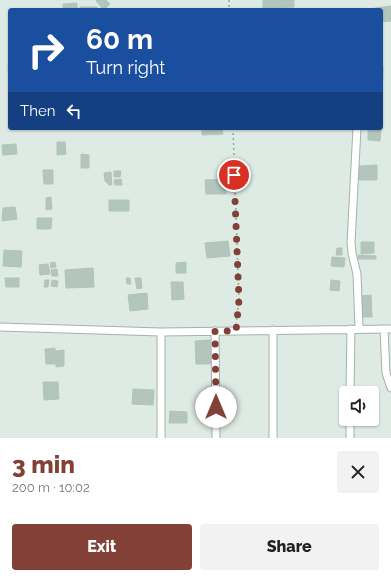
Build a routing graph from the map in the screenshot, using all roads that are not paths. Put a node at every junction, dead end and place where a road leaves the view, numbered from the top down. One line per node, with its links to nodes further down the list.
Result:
1 (357, 130): 3 (street)
2 (0, 327): 7 (street)
3 (355, 329): 4 (street); 5 (street); 8 (street)
4 (388, 329): 9 (street)
5 (273, 330): 6 (street); 13 (street)
6 (215, 331): 7 (street); 12 (street)
7 (161, 332): 11 (street)
8 (351, 386)
9 (391, 388)
10 (350, 426): 14 (street)
11 (161, 438)
12 (216, 438)
13 (273, 438)
14 (350, 438)

